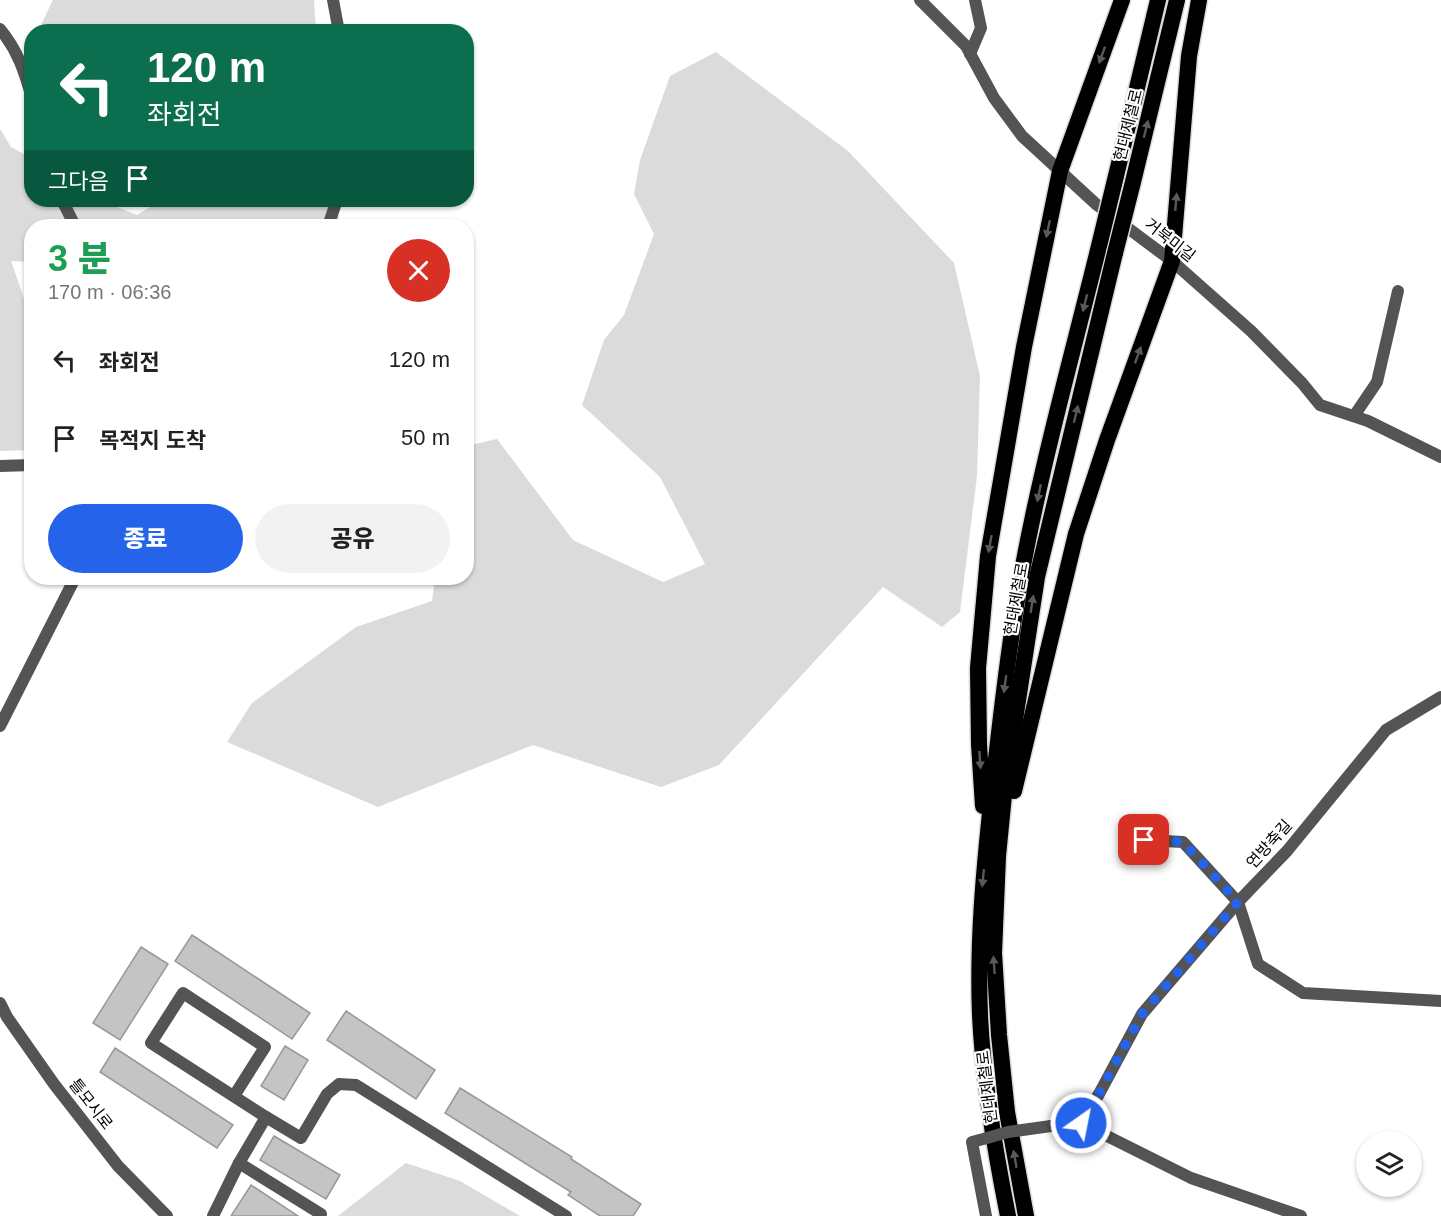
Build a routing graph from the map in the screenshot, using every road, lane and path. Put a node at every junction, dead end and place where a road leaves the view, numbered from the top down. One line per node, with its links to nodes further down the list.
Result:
1 (333, 0): 8 (street)
2 (920, 0): 10 (street, 거북미길)
3 (975, 0): 10 (street)
4 (1122, 0): 12 (highway, one-way to 12)
5 (1158, 0): 23 (highway, 현대제철로, one-way to 23, bridge)
6 (1177, 0): 23 (highway, 현대제철로, one-way to 6, bridge)
7 (1199, 0): 13 (highway, one-way to 7)
8 (338, 24)
9 (0, 29): 11 (street)
10 (970, 54): 12 (street, 거북미길)
11 (24, 69)
12 (1060, 171): 13 (street, 거북미길); 23 (highway, one-way to 23)
13 (1172, 261): 15 (street, 거북미길); 23 (highway, one-way to 13)
14 (1398, 291): 15 (street)
15 (1354, 416): 16 (street, 거북미길)
16 (1441, 458)
17 (24, 465): 18 (street)
18 (0, 466)
19 (71, 585): 21 (street)
20 (1441, 697): 24 (street, 연방축길)
21 (0, 726)
22 (1144, 840): 24 (street)
23 (992, 854): 36 (highway, 현대제철로, one-way to 36); 37 (highway, 현대제철로, one-way to 23)
24 (1238, 902): 25 (street); 29 (street, 연방축길)
25 (1441, 1001)
26 (0, 1003): 32 (street, 틀모시로)
27 (234, 1096): 27 (street); 28 (street)
28 (266, 1117): 30 (street); 34 (street)
29 (1081, 1123): 35 (street, bridge); 38 (street)
30 (239, 1163): 31 (street); 33 (street)
31 (321, 1214)
32 (167, 1216)
33 (213, 1216)
34 (566, 1216)
35 (986, 1216)
36 (1008, 1216)
37 (1026, 1216)
38 (1301, 1216)

